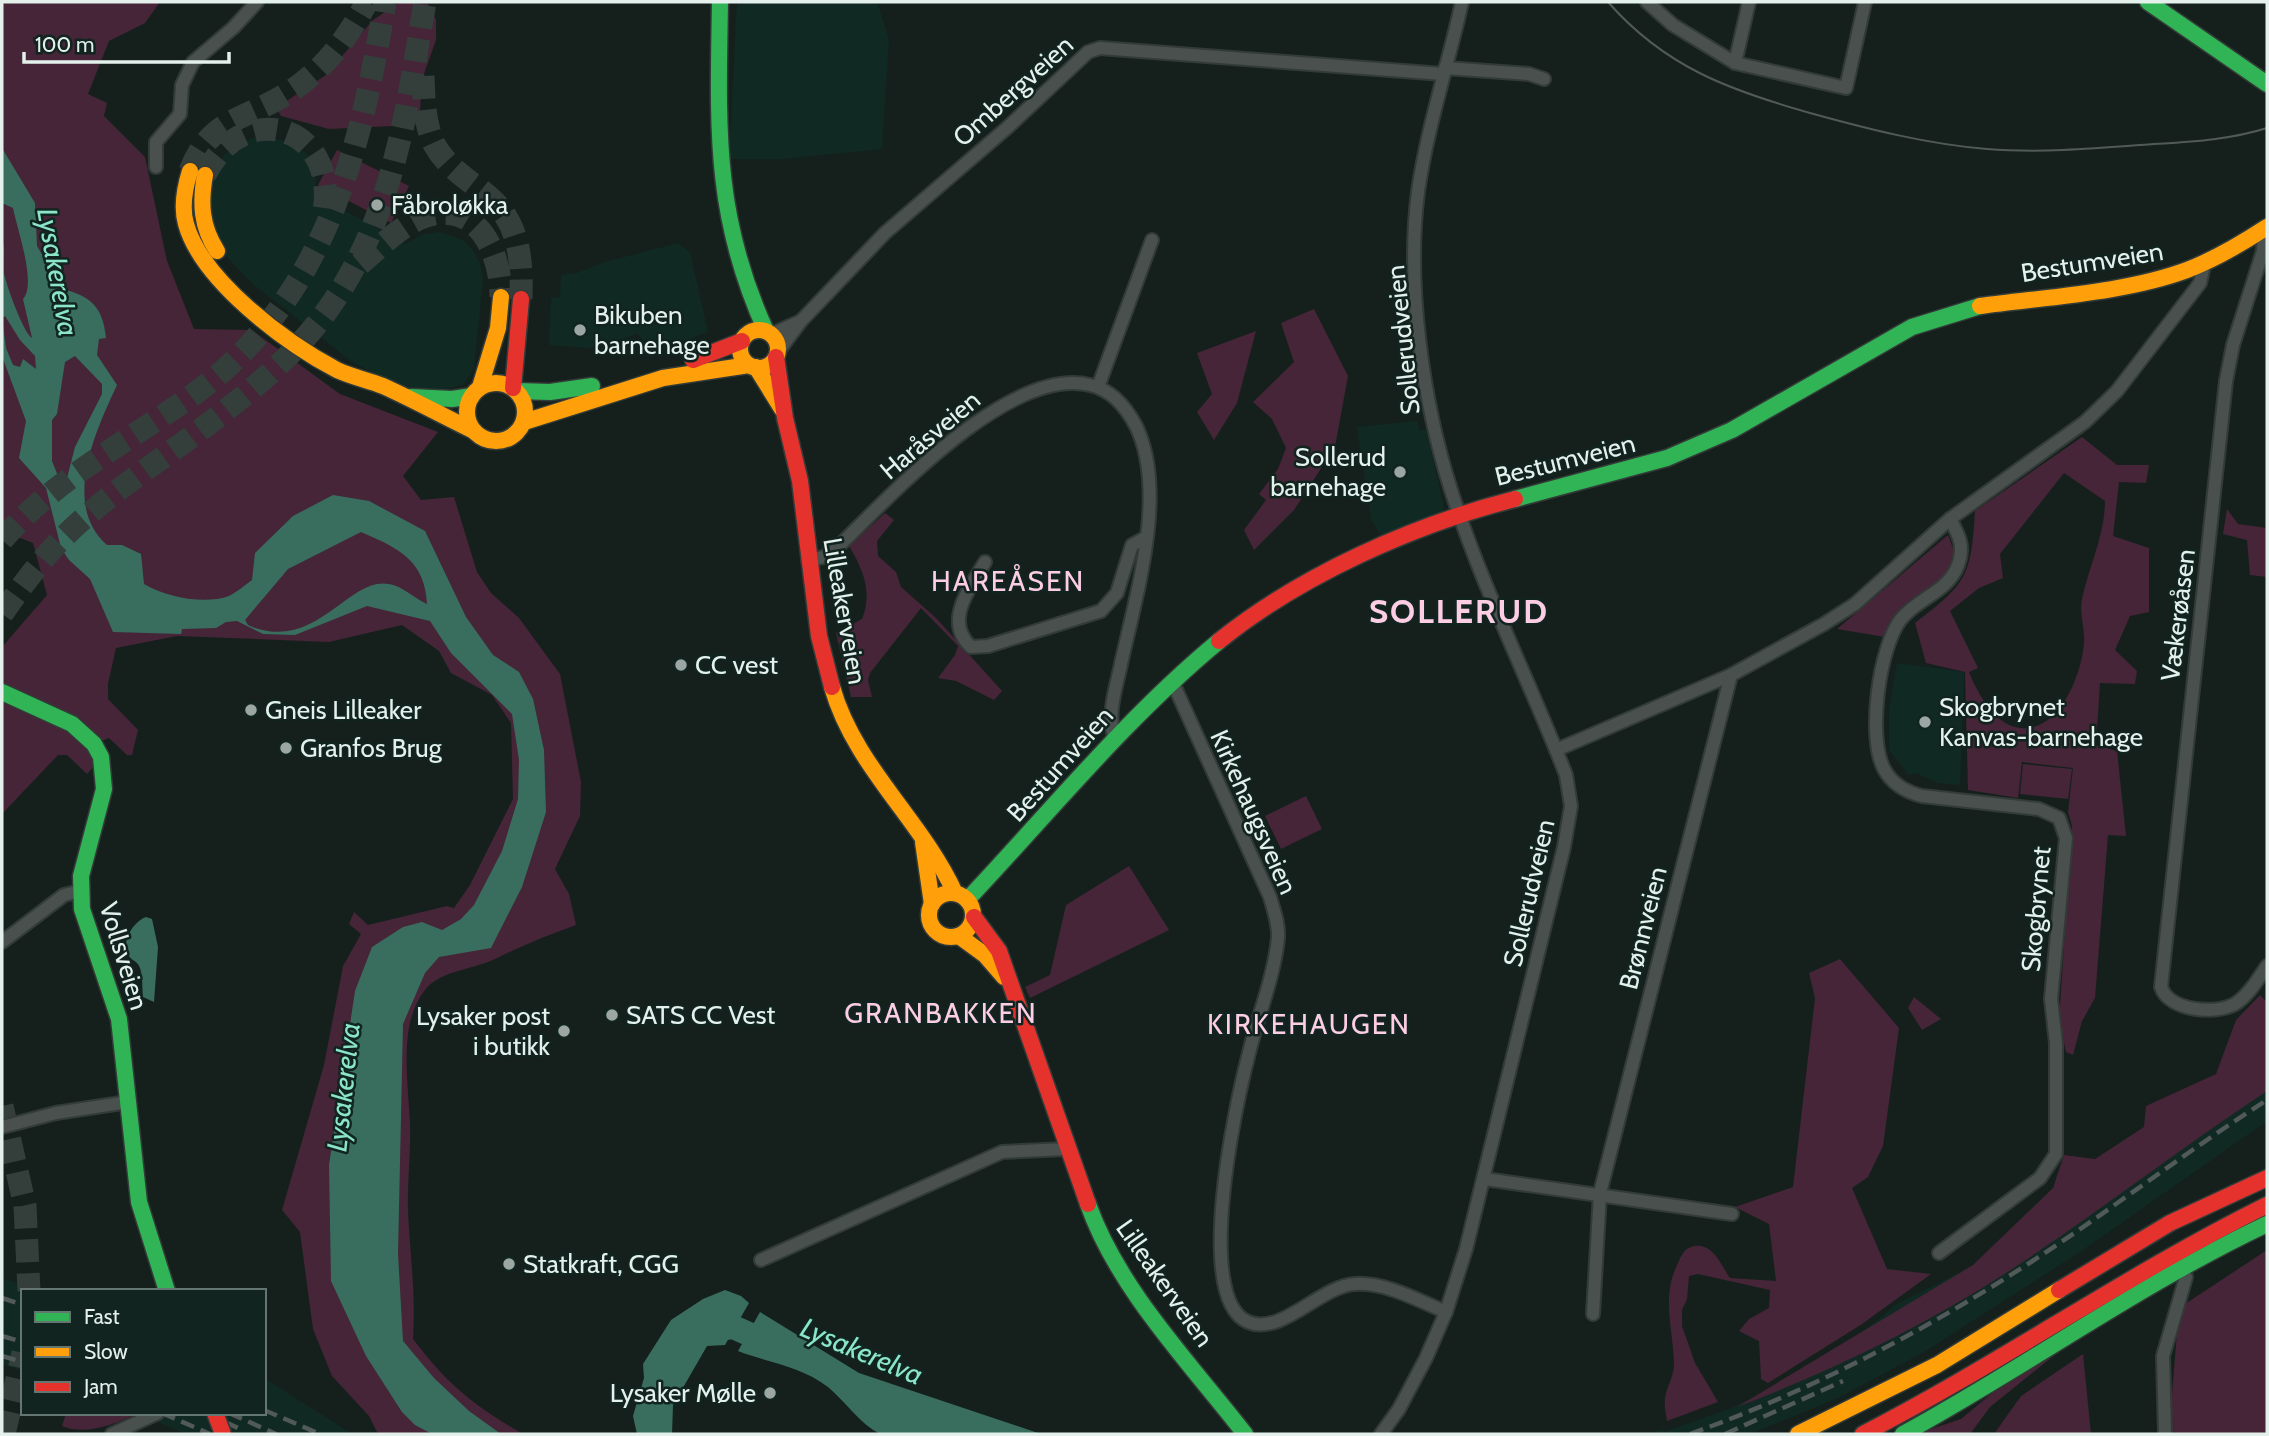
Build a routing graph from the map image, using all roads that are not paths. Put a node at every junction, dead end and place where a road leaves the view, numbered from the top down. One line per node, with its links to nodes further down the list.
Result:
1 (257, 2): 12 (street)
2 (720, 2): 17 (main road)
3 (1462, 2): 9 (street, Sollerudveien)
4 (1647, 2): 8 (street)
5 (1749, 2): 8 (street)
6 (1865, 2): 8 (street)
7 (2148, 2): 11 (main road)
8 (1735, 63)
9 (1444, 71): 10 (street); 20 (street, Ombergveien); 34 (street, Sollerudveien)
10 (1544, 79)
11 (2267, 83)
12 (156, 167)
13 (2266, 228): 15 (main road, Bestumveien); 51 (street, Vækerøåsen)
14 (1152, 240): 27 (street)
15 (2204, 265): 34 (main road, Bestumveien); 35 (street)
16 (235, 271): 26 (main road)
17 (745, 287): 22 (main road); 23 (main road)
18 (501, 297): 29 (main road)
19 (521, 299): 28 (main road)
20 (801, 321): 22 (street, Ombergveien); 24 (street, Ombergveien)
21 (302, 328): 26 (main road)
22 (769, 333): 23 (main road); 24 (main road)
23 (744, 338): 25 (main road); 28 (main road)
24 (777, 354): 25 (main road); 31 (main road, Lilleakerveien)
25 (752, 366): 31 (main road, Lilleakerveien); 32 (main road)
26 (371, 382): 30 (main road)
27 (1098, 387): 36 (street); 37 (street, Haråsveien)
28 (515, 389): 29 (main road); 32 (main road)
29 (476, 391): 30 (main road); 33 (main road)
30 (405, 397): 33 (main road)
31 (783, 411): 37 (main road, Lilleakerveien)
32 (524, 422): 33 (main road)
33 (474, 431)
34 (1460, 513): 40 (main road, Bestumveien); 43 (street, Sollerudveien)
35 (1950, 519): 39 (street); 64 (street, Skogbrynet)
36 (1145, 538): 38 (street); 42 (street)
37 (808, 560): 44 (main road, Lilleakerveien)
38 (985, 562)
39 (1731, 674): 43 (street); 60 (street, Brønnveien)
40 (1173, 683): 42 (main road, Bestumveien); 68 (street, Kirkehaugsveien)
41 (2, 692): 45 (main road, Vollsveien)
42 (1114, 737): 46 (main road, Bestumveien)
43 (1556, 750): 58 (street, Sollerudveien)
44 (922, 838): 46 (main road, Lilleakerveien); 47 (main road, Lilleakerveien)
45 (80, 891): 50 (street); 53 (main road, Vollsveien)
46 (961, 897): 47 (main road); 48 (main road)
47 (932, 904): 49 (main road)
48 (974, 917): 49 (main road); 52 (main road, Lilleakerveien)
49 (959, 936): 52 (main road, Lilleakerveien)
50 (2, 942)
51 (2267, 966)
52 (1008, 982): 55 (main road, Lilleakerveien)
53 (128, 1102): 54 (street); 67 (main road, Vollsveien)
54 (2, 1127)
55 (1067, 1149): 65 (street); 74 (main road, Lilleakerveien)
56 (2267, 1165): 59 (main road)
57 (2267, 1178): 59 (main road)
58 (1485, 1179): 60 (street); 68 (street, Sollerudveien)
59 (2243, 1187): 76 (main road)
60 (1600, 1193): 62 (street); 69 (street, Brønnveien)
61 (2267, 1205): 77 (main road)
62 (1732, 1214)
63 (2267, 1224): 78 (main road)
64 (1939, 1253)
65 (761, 1260)
66 (2186, 1277): 79 (street)
67 (166, 1289)
68 (1446, 1312): 75 (street, Sollerudveien)
69 (1592, 1314)
70 (154, 1415): 72 (street)
71 (216, 1415): 73 (main road, bridge)
72 (112, 1434)
73 (223, 1434)
74 (1245, 1434)
75 (1381, 1434)
76 (1798, 1434)
77 (1863, 1434)
78 (1903, 1434)
79 (2165, 1434)

